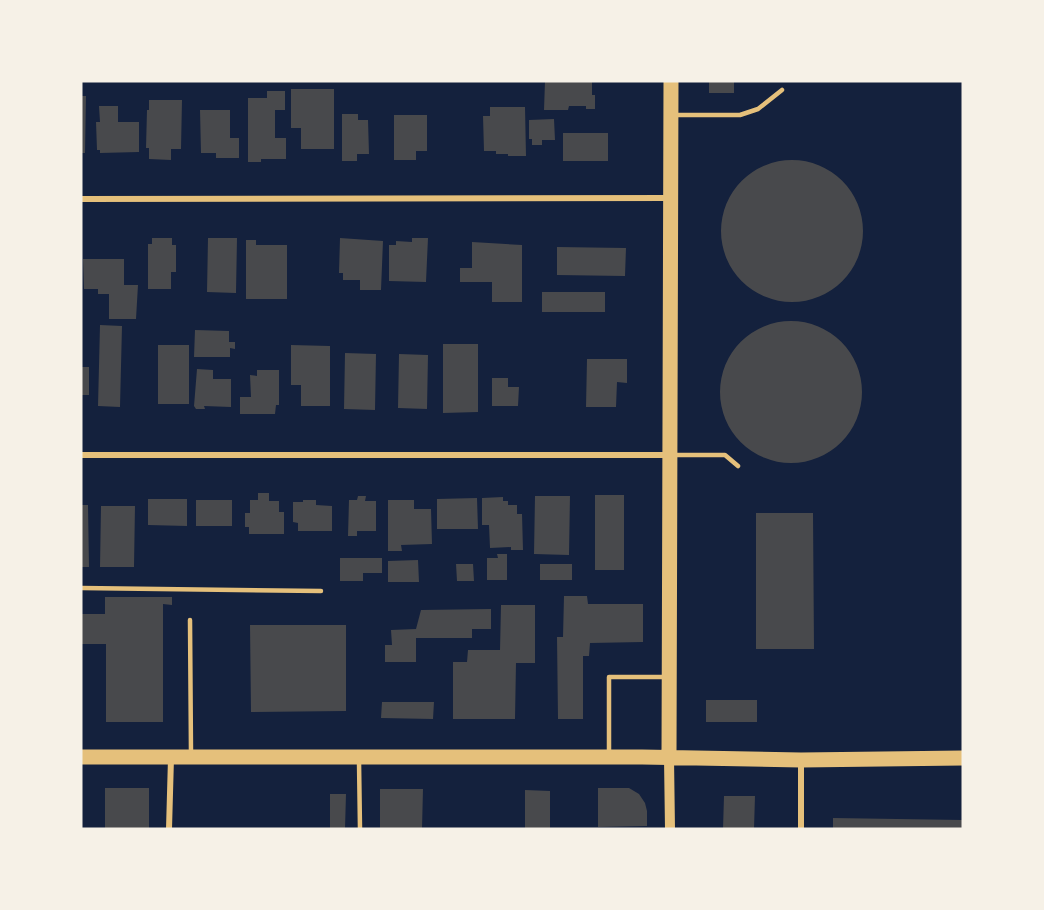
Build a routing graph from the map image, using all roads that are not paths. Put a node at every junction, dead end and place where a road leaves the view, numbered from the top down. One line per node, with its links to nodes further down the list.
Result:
1 (671, 81): 3 (main road)
2 (782, 90): 3 (lane)
3 (671, 115): 4 (main road)
4 (670, 198): 5 (street); 7 (main road)
5 (81, 199)
6 (81, 455): 7 (street)
7 (671, 455): 8 (lane); 12 (main road)
8 (738, 466)
9 (81, 588): 10 (lane)
10 (321, 591)
11 (190, 620): 15 (lane)
12 (670, 677): 16 (lane); 18 (main road)
13 (81, 757): 14 (main road)
14 (171, 757): 15 (main road); 21 (street)
15 (191, 757): 17 (main road)
16 (609, 757): 17 (main road); 18 (main road)
17 (359, 758): 22 (lane)
18 (669, 758): 20 (main road); 23 (street)
19 (963, 758): 20 (main road)
20 (801, 760): 24 (street)
21 (169, 829)
22 (360, 829)
23 (669, 829)
24 (801, 829)

